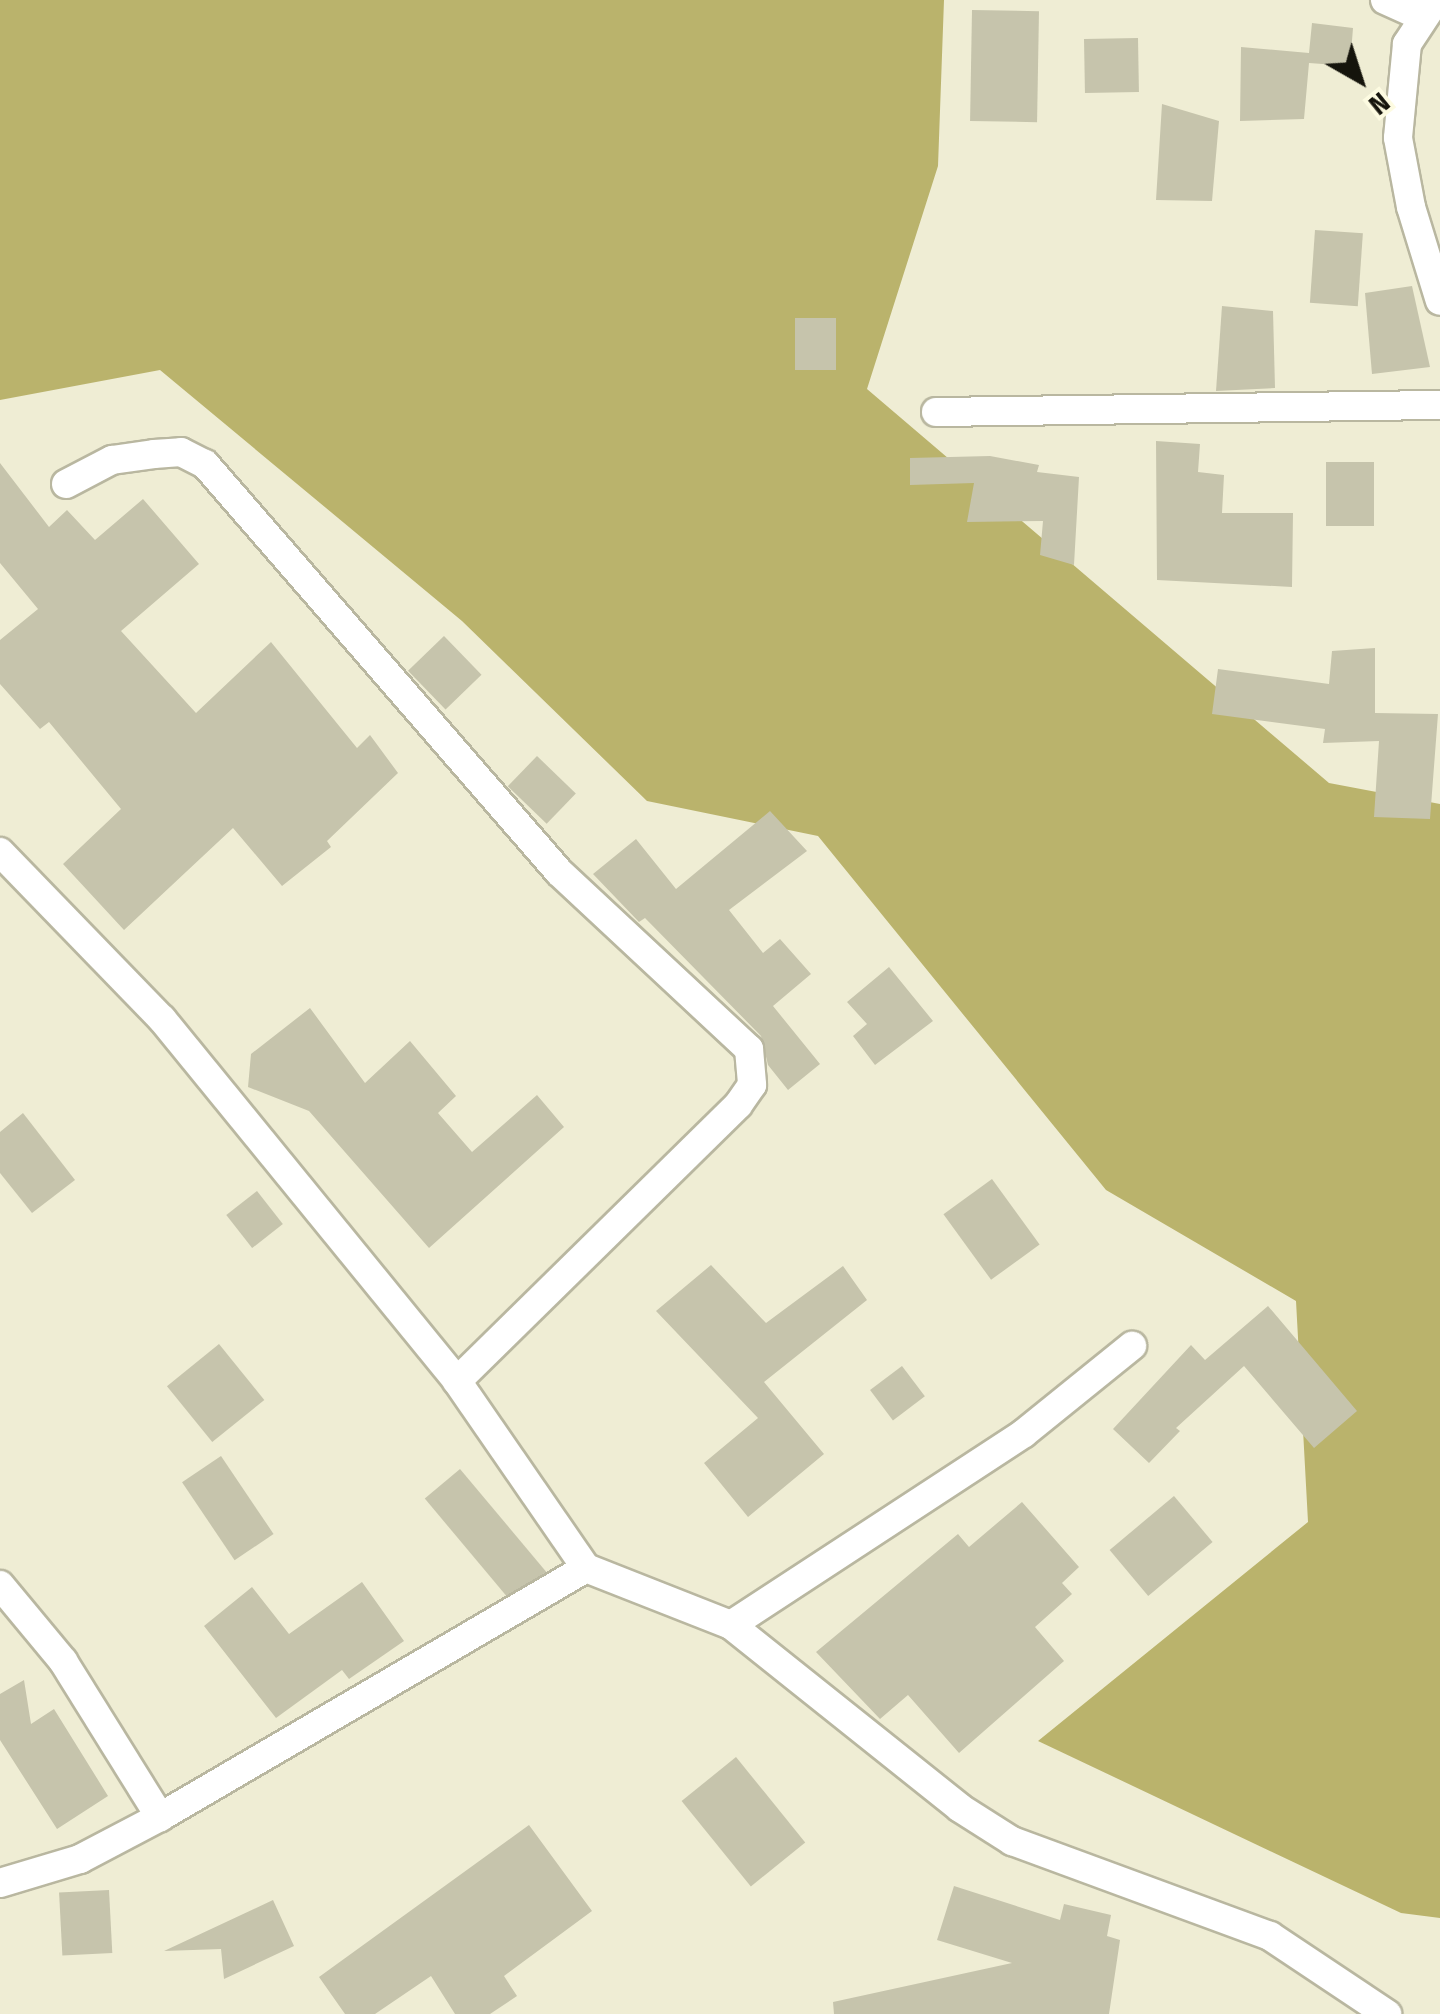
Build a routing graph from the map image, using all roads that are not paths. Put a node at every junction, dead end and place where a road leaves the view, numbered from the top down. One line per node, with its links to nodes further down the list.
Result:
1 (1385, 0): 2 (street)
2 (1430, 8): 3 (street)
3 (1440, 301)
4 (1440, 405): 5 (street)
5 (936, 412)
6 (66, 484): 9 (street)
7 (0, 852): 9 (street)
8 (1132, 1346): 12 (street)
9 (457, 1381): 10 (street)
10 (586, 1568): 12 (street); 13 (street)
11 (0, 1585): 13 (street)
12 (731, 1625): 15 (street)
13 (160, 1816): 14 (street)
14 (0, 1883)
15 (1387, 2014)

